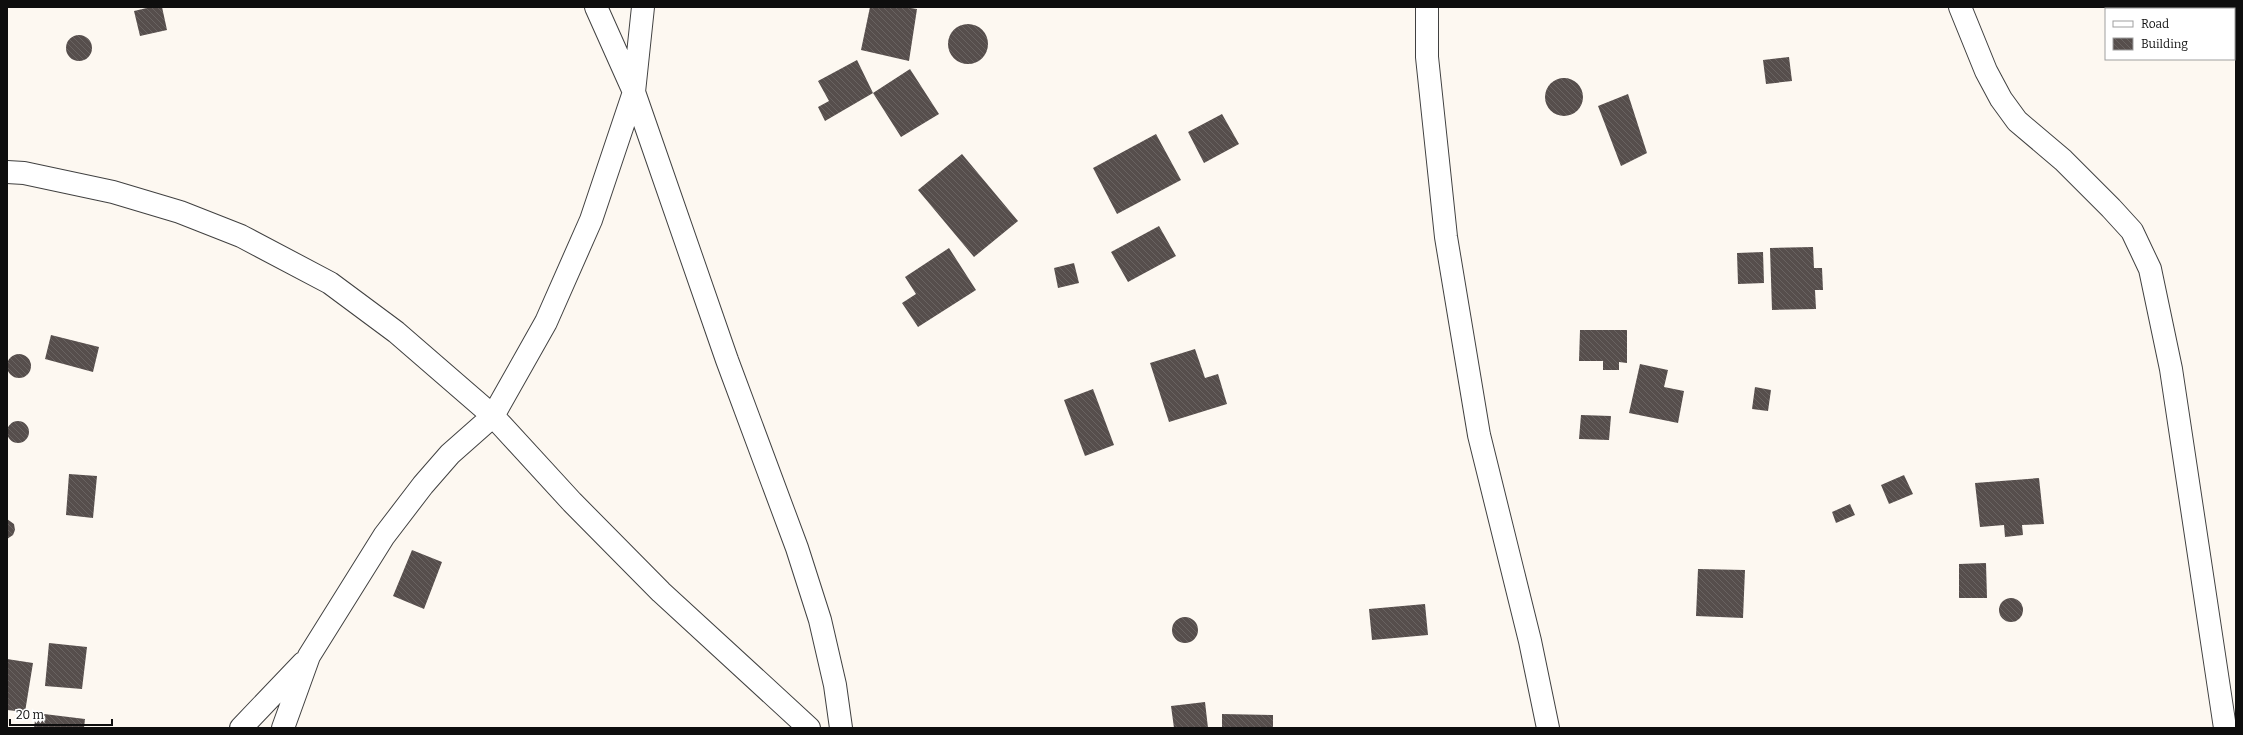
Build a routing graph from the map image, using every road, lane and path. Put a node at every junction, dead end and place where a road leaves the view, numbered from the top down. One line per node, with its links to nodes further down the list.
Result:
1 (596, 7): 5 (street)
2 (643, 7): 5 (street)
3 (1427, 7): 13 (street)
4 (1960, 7): 14 (street)
5 (634, 92): 7 (street); 12 (street)
6 (7, 172): 7 (street)
7 (493, 416): 8 (street); 11 (street)
8 (309, 656): 9 (street); 10 (street)
9 (241, 728)
10 (283, 728)
11 (809, 728)
12 (842, 728)
13 (1548, 728)
14 (2225, 728)

